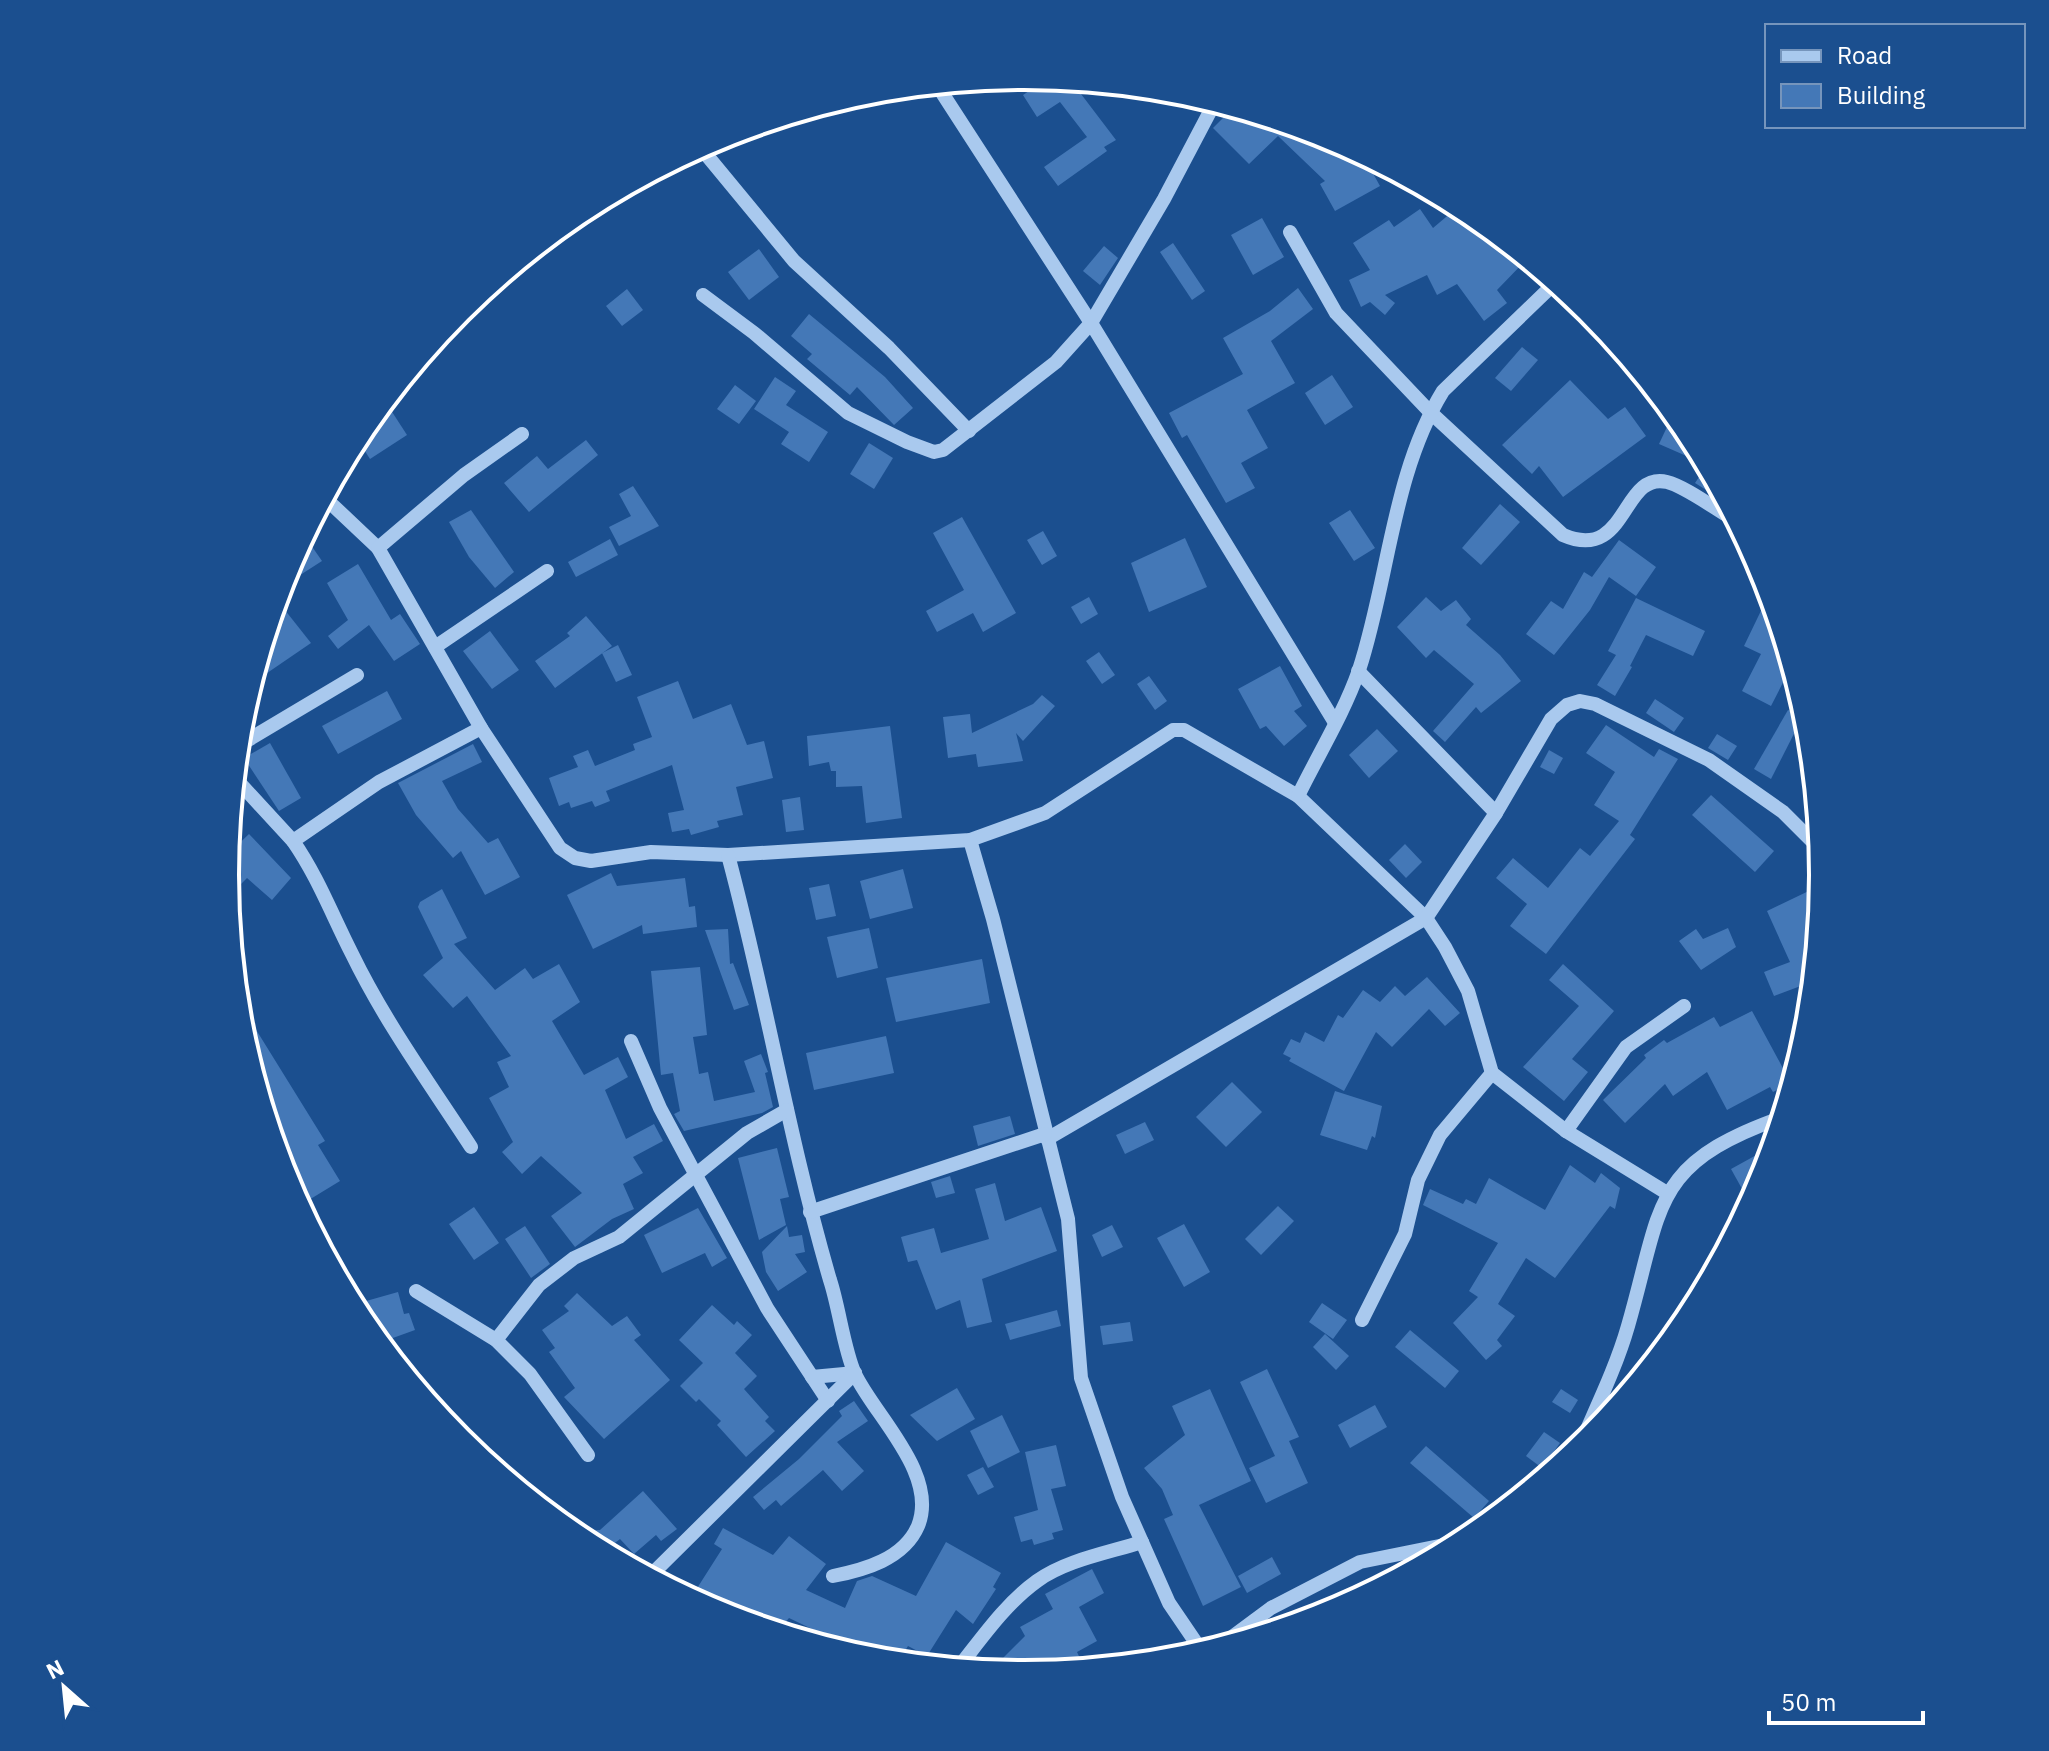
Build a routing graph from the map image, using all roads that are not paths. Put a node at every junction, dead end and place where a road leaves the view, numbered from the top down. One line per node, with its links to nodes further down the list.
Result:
1 (943, 95): 7 (street)
2 (1209, 113): 7 (street)
3 (708, 157): 9 (street)
4 (1290, 232): 8 (street)
5 (1548, 290): 8 (street)
6 (703, 295): 9 (street)
7 (1091, 323): 9 (street); 18 (street)
8 (1430, 412): 12 (street); 16 (street)
9 (969, 431)
10 (522, 434): 13 (street)
11 (332, 505): 13 (street)
12 (1721, 512)
13 (378, 548): 15 (street)
14 (547, 571): 15 (street)
15 (435, 647): 19 (street)
16 (1358, 671): 18 (street); 23 (street)
17 (357, 675): 20 (street)
18 (1334, 721): 22 (street)
19 (481, 728): 26 (street); 27 (street)
20 (251, 738)
21 (244, 788): 26 (street)
22 (1298, 796): 25 (street); 28 (street)
23 (1496, 813): 24 (street); 28 (street)
24 (1809, 838)
25 (970, 840): 27 (street); 35 (street)
26 (293, 841): 36 (street)
27 (728, 855): 32 (street)
28 (1426, 918): 31 (street); 35 (street)
29 (1684, 1006): 34 (street)
30 (631, 1041): 37 (street)
31 (1492, 1073): 34 (street); 41 (street)
32 (787, 1110): 37 (street); 39 (street)
33 (1770, 1121): 38 (street)
34 (1566, 1131): 38 (street)
35 (1046, 1136): 39 (street); 48 (street)
36 (471, 1147)
37 (697, 1172): 42 (street); 44 (street)
38 (1667, 1193): 46 (street)
39 (810, 1212): 43 (street)
40 (416, 1291): 42 (street)
41 (1362, 1320)
42 (496, 1340): 47 (street)
43 (855, 1373): 44 (street); 45 (street); 51 (street)
44 (812, 1377): 45 (street)
45 (828, 1401): 50 (street)
46 (1590, 1420)
47 (588, 1455)
48 (1142, 1542): 53 (street); 54 (street)
49 (1430, 1548): 52 (street)
50 (657, 1569)
51 (833, 1576)
52 (1241, 1630)
53 (1195, 1642)
54 (966, 1658)

